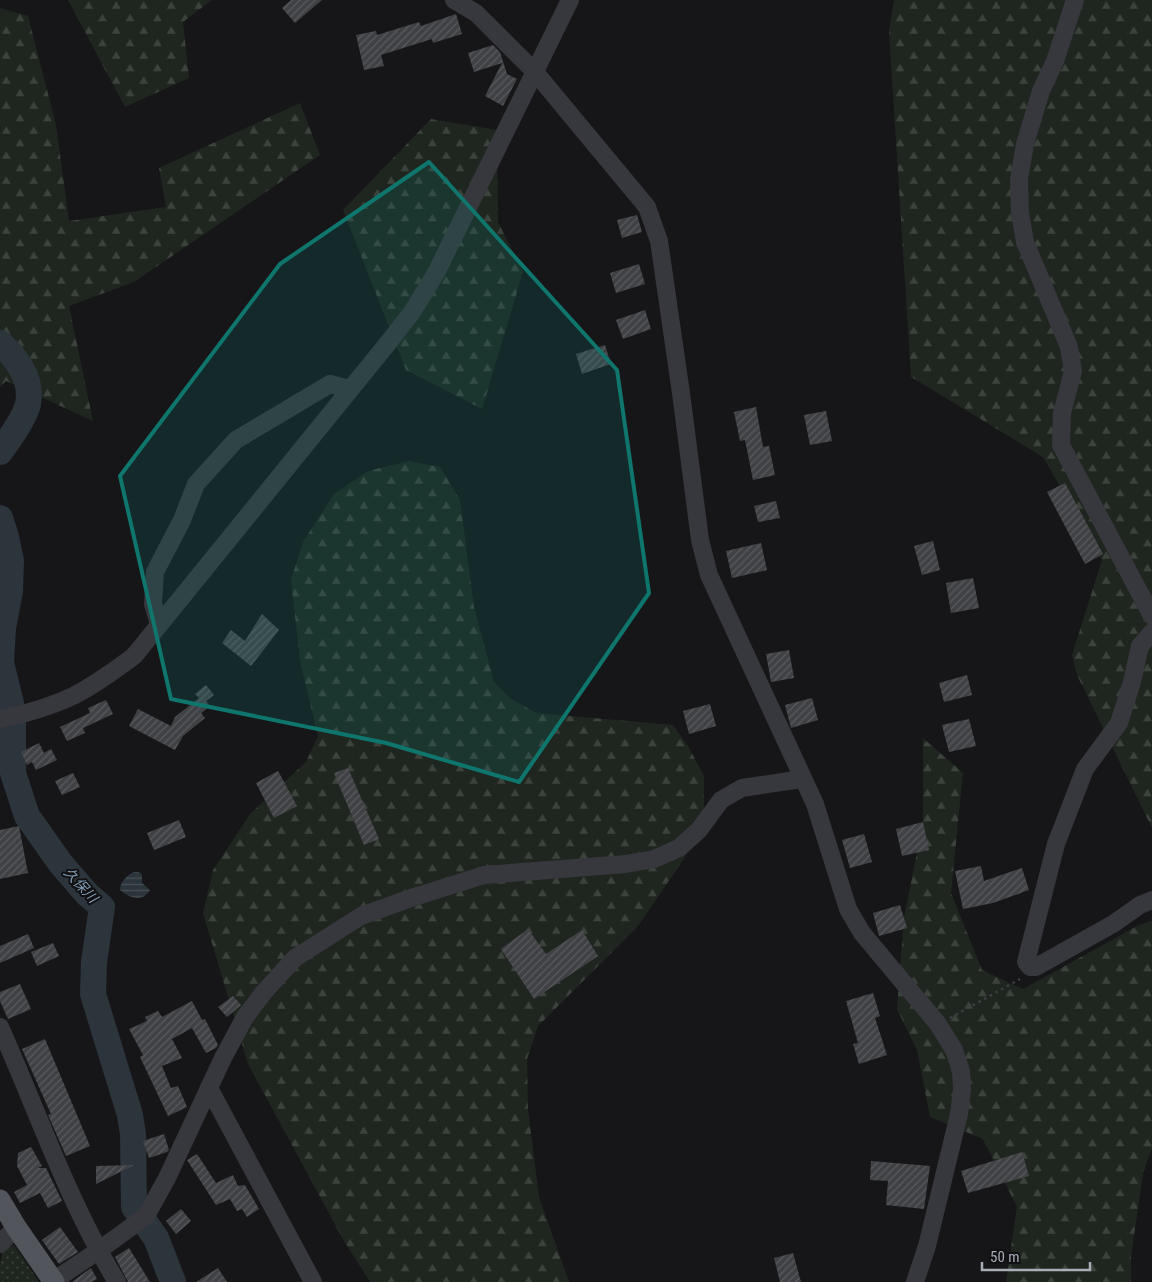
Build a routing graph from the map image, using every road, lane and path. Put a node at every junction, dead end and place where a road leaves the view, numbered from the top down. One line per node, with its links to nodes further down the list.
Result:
1 (454, 0): 4 (street)
2 (570, 0): 4 (street)
3 (1075, 0): 6 (street)
4 (535, 72): 5 (street); 10 (street)
5 (350, 389): 7 (street); 7 (street)
6 (1152, 616)
7 (159, 624): 9 (street)
8 (1152, 632): 11 (street)
9 (0, 719)
10 (802, 779): 13 (street); 21 (street)
11 (1152, 900)
12 (0, 1027): 17 (street)
13 (208, 1088): 17 (street); 20 (street)
14 (0, 1200): 15 (main road)
15 (16, 1227): 16 (street); 18 (main road)
16 (0, 1244)
17 (98, 1251): 18 (street); 19 (street)
18 (54, 1281)
19 (117, 1282)
20 (312, 1282)
21 (915, 1282)

